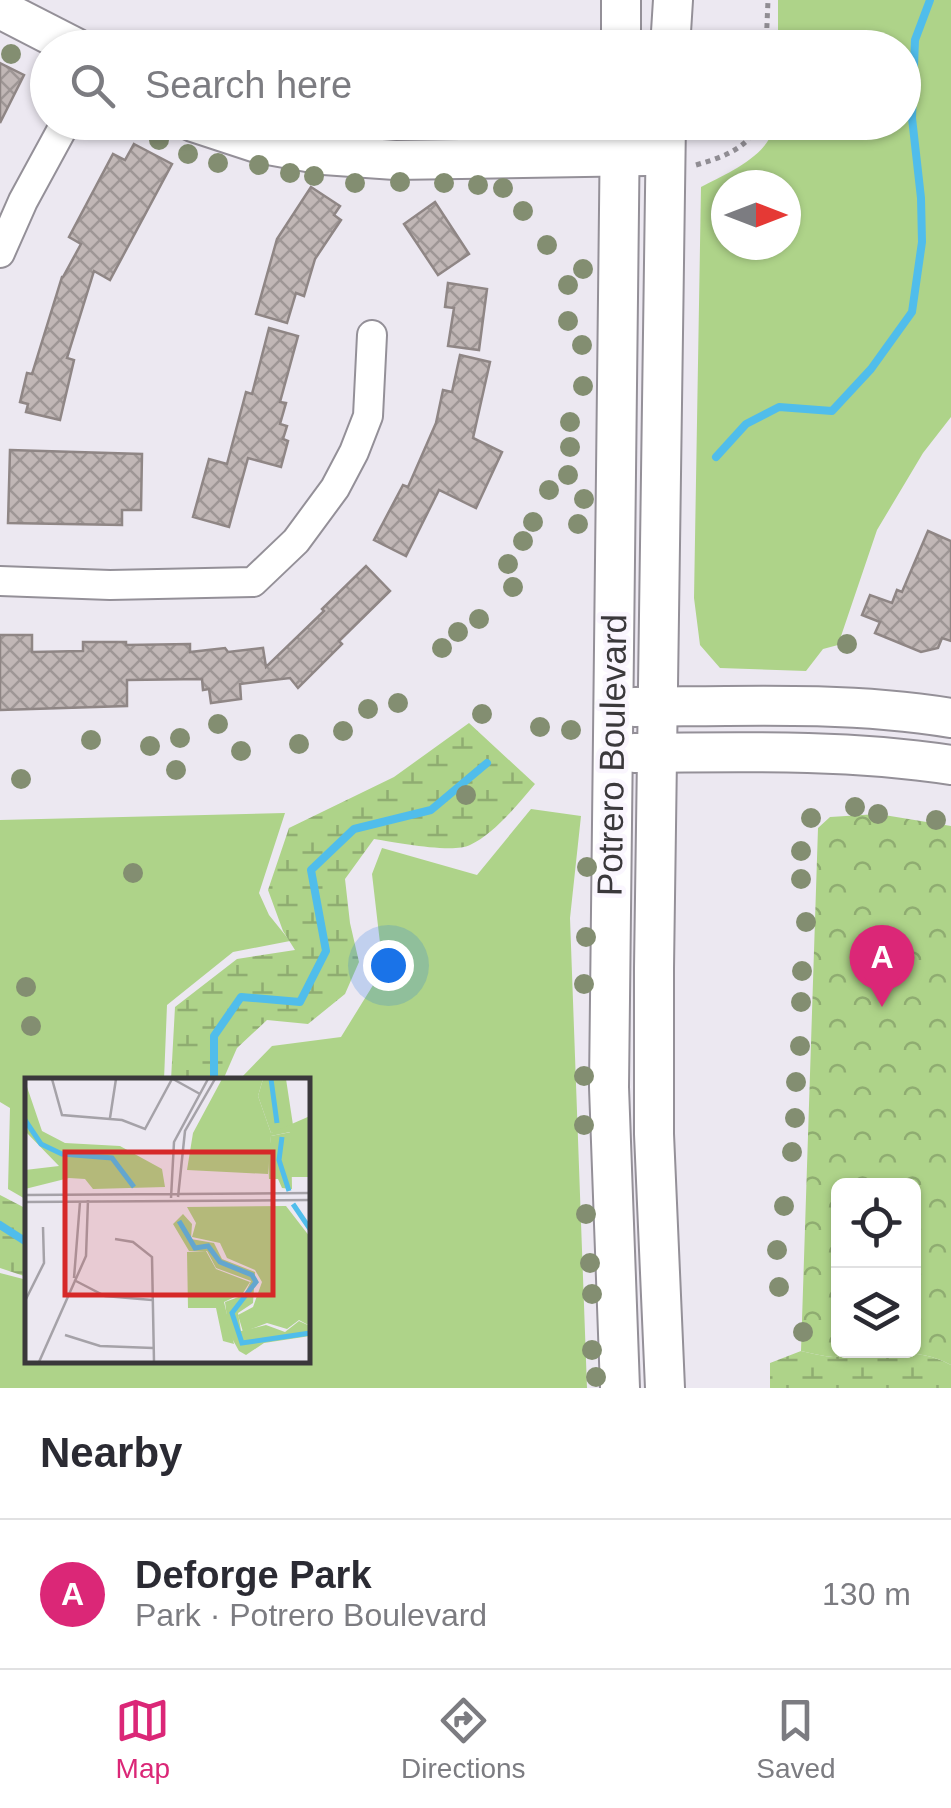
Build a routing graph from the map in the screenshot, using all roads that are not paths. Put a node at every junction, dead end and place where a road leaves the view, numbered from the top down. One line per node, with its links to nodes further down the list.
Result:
1 (621, 0): 5 (street)
2 (674, 0): 6 (street)
3 (0, 9): 4 (street)
4 (41, 30)
5 (621, 30)
6 (672, 30)
7 (56, 140): 11 (street)
8 (248, 140): 9 (street)
9 (620, 140): 10 (street); 14 (street, Potrero Boulevard)
10 (674, 148): 15 (street, Potrero Boulevard)
11 (0, 253)
12 (372, 336): 13 (street)
13 (0, 581)
14 (612, 707): 15 (street); 17 (street, Potrero Boulevard)
15 (657, 707): 16 (street); 18 (street, Potrero Boulevard)
16 (951, 718)
17 (612, 753): 18 (street); 20 (street, Potrero Boulevard)
18 (656, 753): 19 (street); 21 (street, Potrero Boulevard)
19 (951, 764)
20 (620, 1388)
21 (665, 1388)

